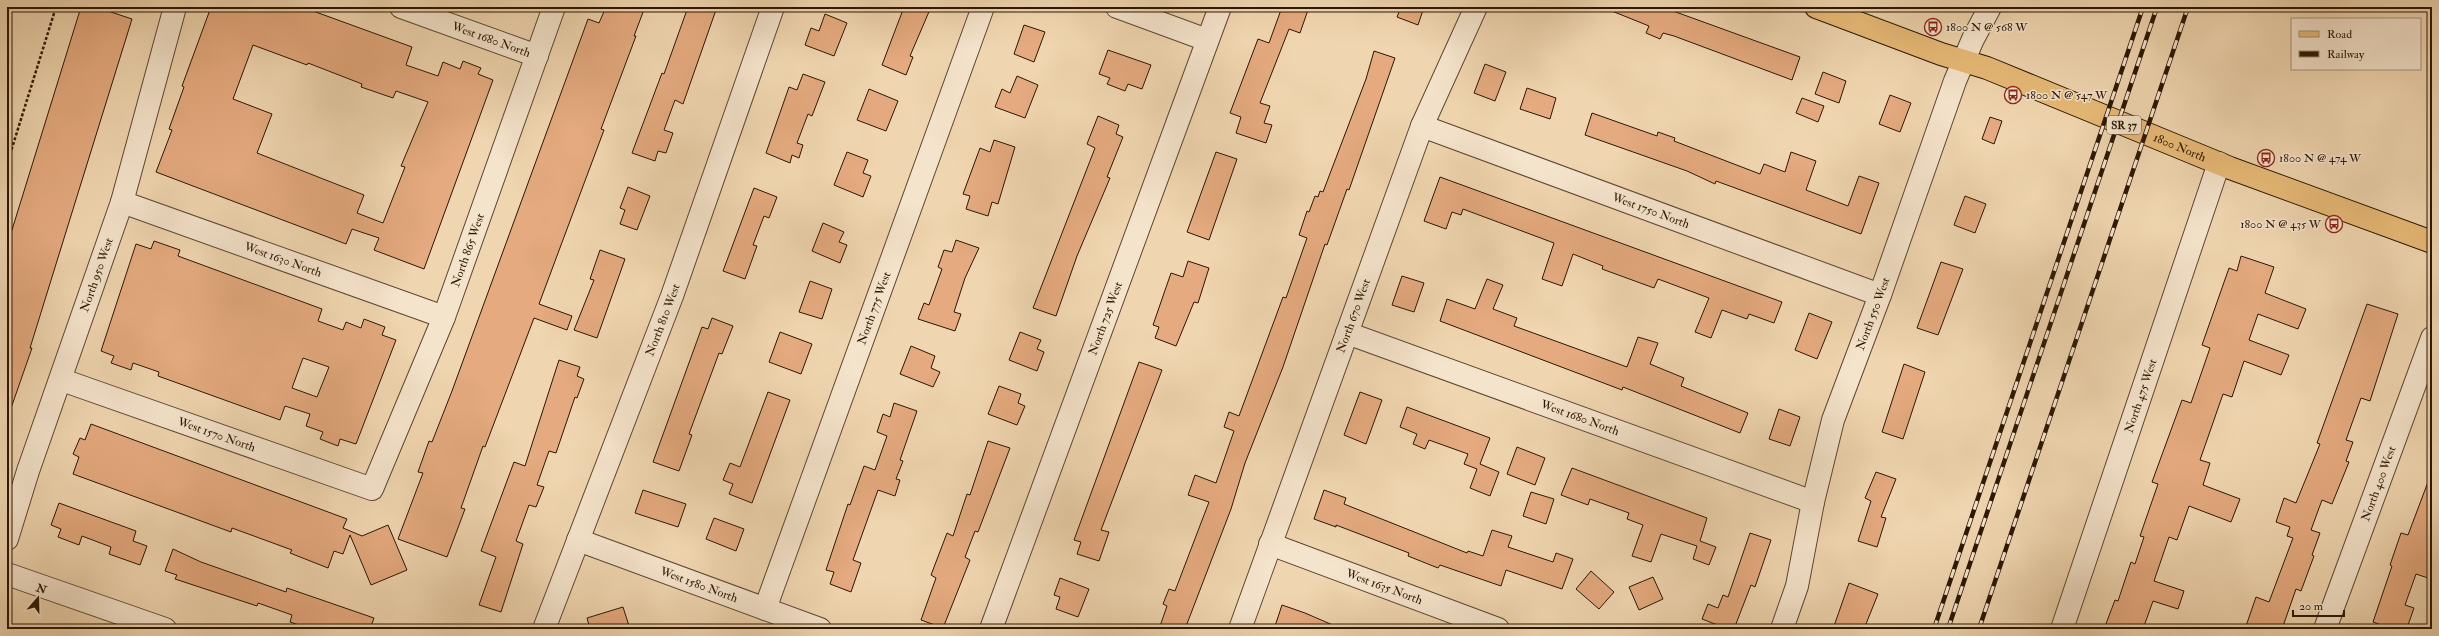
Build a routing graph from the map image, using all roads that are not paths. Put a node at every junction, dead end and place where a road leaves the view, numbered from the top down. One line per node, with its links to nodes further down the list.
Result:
1 (175, 7): 16 (street, North 950 West)
2 (401, 7): 12 (street, West 1680 North)
3 (554, 7): 12 (street, North 865 West)
4 (773, 7): 26 (street, North 810 West)
5 (984, 7): 29 (street, North 775 West)
6 (1117, 7): 11 (street)
7 (1220, 7): 11 (street, North 725 West)
8 (1476, 7): 14 (street, North 670 West)
9 (1816, 7): 13 (main road, 1800 North / SR 37)
10 (1990, 7): 13 (street, North 550 West)
11 (1207, 40): 33 (street, North 725 West)
12 (537, 56): 19 (street, North 865 West)
13 (1964, 60): 15 (main road, 1800 North / SR 37); 18 (street, North 550 West)
14 (1422, 126): 18 (street, West 1750 North); 20 (street, North 670 West)
15 (2219, 163): 17 (main road, 1800 North / SR 37); 37 (street, North 475 West)
16 (122, 202): 19 (street, West 1630 North); 22 (street, North 950 West)
17 (2432, 242)
18 (1880, 295): 24 (street, North 550 West)
19 (444, 317): 23 (street, North 865 West)
20 (1347, 333): 24 (street, West 1680 North); 27 (street, North 670 West)
21 (2432, 338): 38 (street, North 400 West)
22 (62, 380): 23 (street, West 1570 North); 25 (street, North 950 West)
23 (372, 489)
24 (1813, 502): 36 (street, North 550 West)
25 (7, 540)
26 (578, 540): 29 (street, West 1580 North); 31 (street, North 810 West)
27 (1270, 544): 34 (street, North 670 West); 35 (street, West 1635 North)
28 (7, 574): 30 (street)
29 (765, 609): 32 (street, West 1580 North)
30 (165, 629)
31 (544, 629)
32 (820, 629)
33 (991, 629)
34 (1240, 629)
35 (1498, 629)
36 (1782, 629)
37 (2062, 629)
38 (2325, 629)

